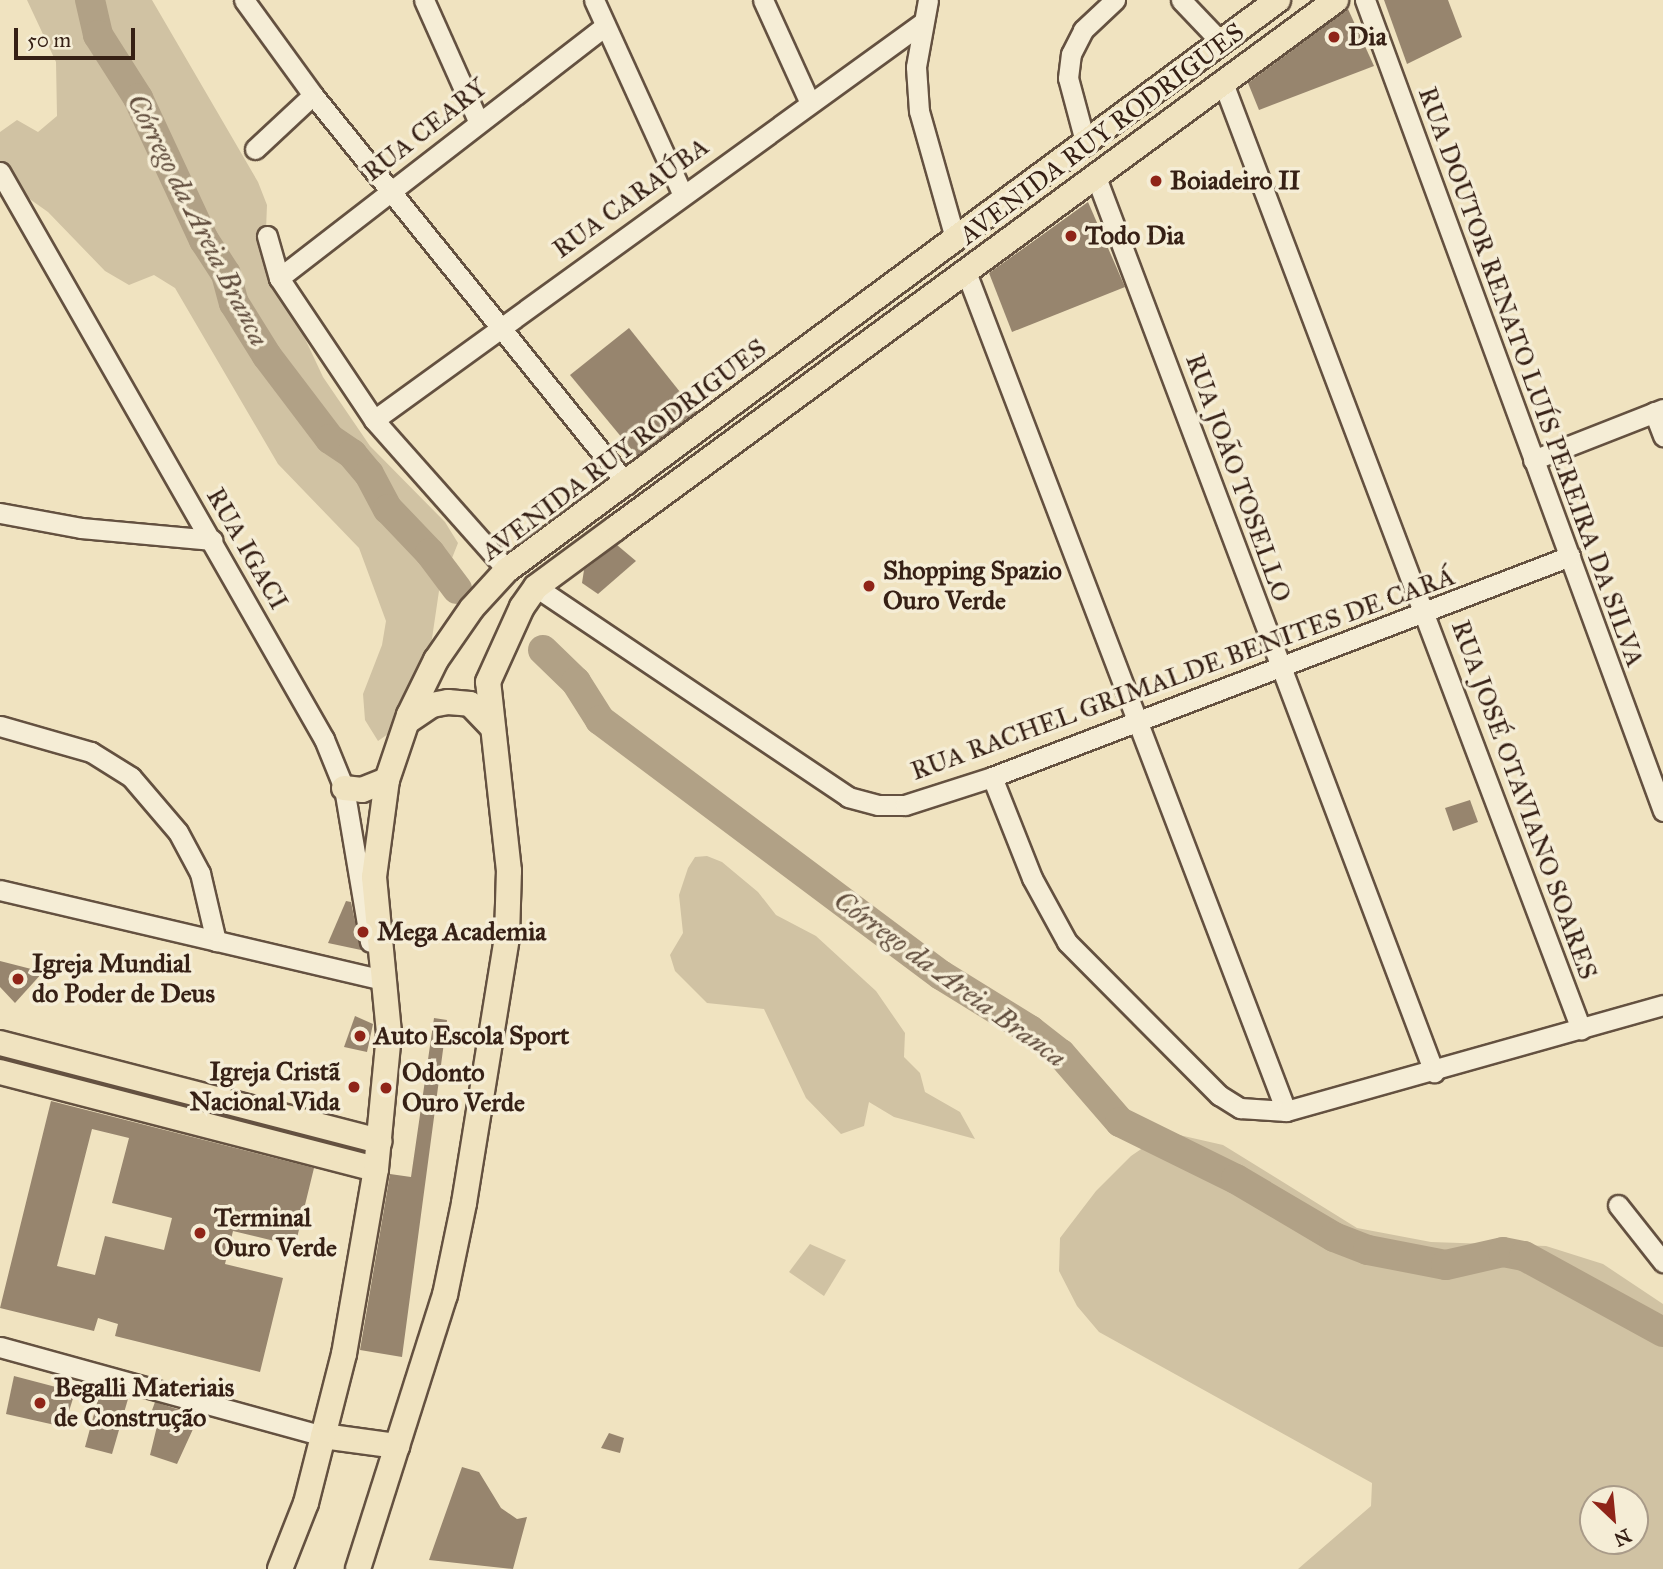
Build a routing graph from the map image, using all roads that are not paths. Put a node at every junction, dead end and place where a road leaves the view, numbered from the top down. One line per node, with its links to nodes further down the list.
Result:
1 (244, 0): 15 (street)
2 (424, 0): 17 (street)
3 (594, 0): 12 (street)
4 (763, 0): 16 (street)
5 (928, 0): 11 (street)
6 (1181, 0): 13 (street)
7 (1278, 0): 13 (main road, AVENIDA RUY RODRIGUES)
8 (1336, 0): 14 (main road, AVENIDA RUY RODRIGUES)
9 (1365, 0): 32 (street, RUA DOUTOR RENATO LUÍS PEREIRA DA SILVA)
10 (1108, 2): 18 (street)
11 (922, 23): 16 (street, RUA CARAÚBA); 25 (street)
12 (605, 26): 17 (street, RUA CEARY); 23 (street)
13 (1222, 42): 18 (main road, AVENIDA RUY RODRIGUES)
14 (1222, 80): 21 (main road, AVENIDA RUY RODRIGUES); 39 (street, RUA JOSÉ OTAVIANO SOARES)
15 (313, 95): 19 (street); 22 (street)
16 (810, 103): 23 (street, RUA CARAÚBA)
17 (478, 121): 22 (street, RUA CEARY)
18 (1086, 145): 25 (main road, AVENIDA RUY RODRIGUES)
19 (255, 149)
20 (0, 173): 35 (street, RUA IGACI)
21 (1096, 177): 26 (main road, AVENIDA RUY RODRIGUES); 40 (street, RUA JOÃO TOSELLO)
22 (389, 191): 27 (street, RUA CEARY); 28 (street)
23 (682, 193): 28 (street, RUA CARAÚBA)
24 (267, 236): 27 (street)
25 (954, 238): 26 (main road); 33 (main road, AVENIDA RUY RODRIGUES)
26 (966, 272): 38 (main road, AVENIDA RUY RODRIGUES); 42 (street)
27 (279, 278): 30 (street)
28 (499, 328): 30 (street, RUA CARAÚBA); 33 (street)
29 (1659, 411): 31 (street); 32 (street)
30 (374, 420): 37 (street)
31 (1663, 436)
32 (1533, 460): 36 (street, RUA DOUTOR RENATO LUÍS PEREIRA DA SILVA)
33 (626, 484): 37 (main road, AVENIDA RUY RODRIGUES)
34 (0, 513): 35 (street)
35 (212, 540): 47 (street, RUA IGACI)
36 (1570, 556): 39 (street, RUA RACHEL GRIMALDE BENITES DE CARÁ); 48 (street, RUA DOUTOR RENATO LUÍS PEREIRA DA SILVA)
37 (507, 570): 38 (main road); 41 (main road, AVENIDA RUY RODRIGUES)
38 (536, 587): 44 (main road, AVENIDA RUY RODRIGUES); 45 (street, RUA RACHEL GRIMALDE BENITES DE CARÁ)
39 (1426, 612): 40 (street, RUA RACHEL GRIMALDE BENITES DE CARÁ); 53 (street, RUA JOSÉ OTAVIANO SOARES)
40 (1280, 668): 42 (street, RUA RACHEL GRIMALDE BENITES DE CARÁ); 57 (street, RUA JOÃO TOSELLO)
41 (408, 721): 44 (main road); 46 (main road, AVENIDA RUY RODRIGUES)
42 (1135, 722): 45 (street, RUA RACHEL GRIMALDE BENITES DE CARÁ); 59 (street)
43 (0, 726): 50 (street)
44 (491, 726): 66 (main road, AVENIDA RUY RODRIGUES)
45 (992, 777): 59 (street)
46 (387, 780): 47 (main road); 51 (main road, AVENIDA RUY RODRIGUES)
47 (344, 788): 51 (street, RUA IGACI)
48 (1663, 811)
49 (0, 890): 50 (street)
50 (216, 941): 51 (street)
51 (380, 979): 60 (main road, AVENIDA RUY RODRIGUES)
52 (1663, 1005): 53 (street)
53 (1581, 1029): 57 (street)
54 (0, 1044): 55 (main road)
55 (92, 1066): 58 (main road); 60 (main road)
56 (0, 1072): 58 (main road)
57 (1434, 1072): 59 (street)
58 (80, 1091): 61 (main road)
59 (1286, 1111)
60 (380, 1140): 61 (main road, AVENIDA RUY RODRIGUES)
61 (376, 1169): 65 (main road, AVENIDA RUY RODRIGUES)
62 (1618, 1205): 63 (street)
63 (1663, 1262)
64 (0, 1347): 65 (street)
65 (323, 1436): 66 (main road); 67 (main road, AVENIDA RUY RODRIGUES)
66 (397, 1446): 68 (main road, AVENIDA RUY RODRIGUES)
67 (280, 1569)
68 (358, 1569)

